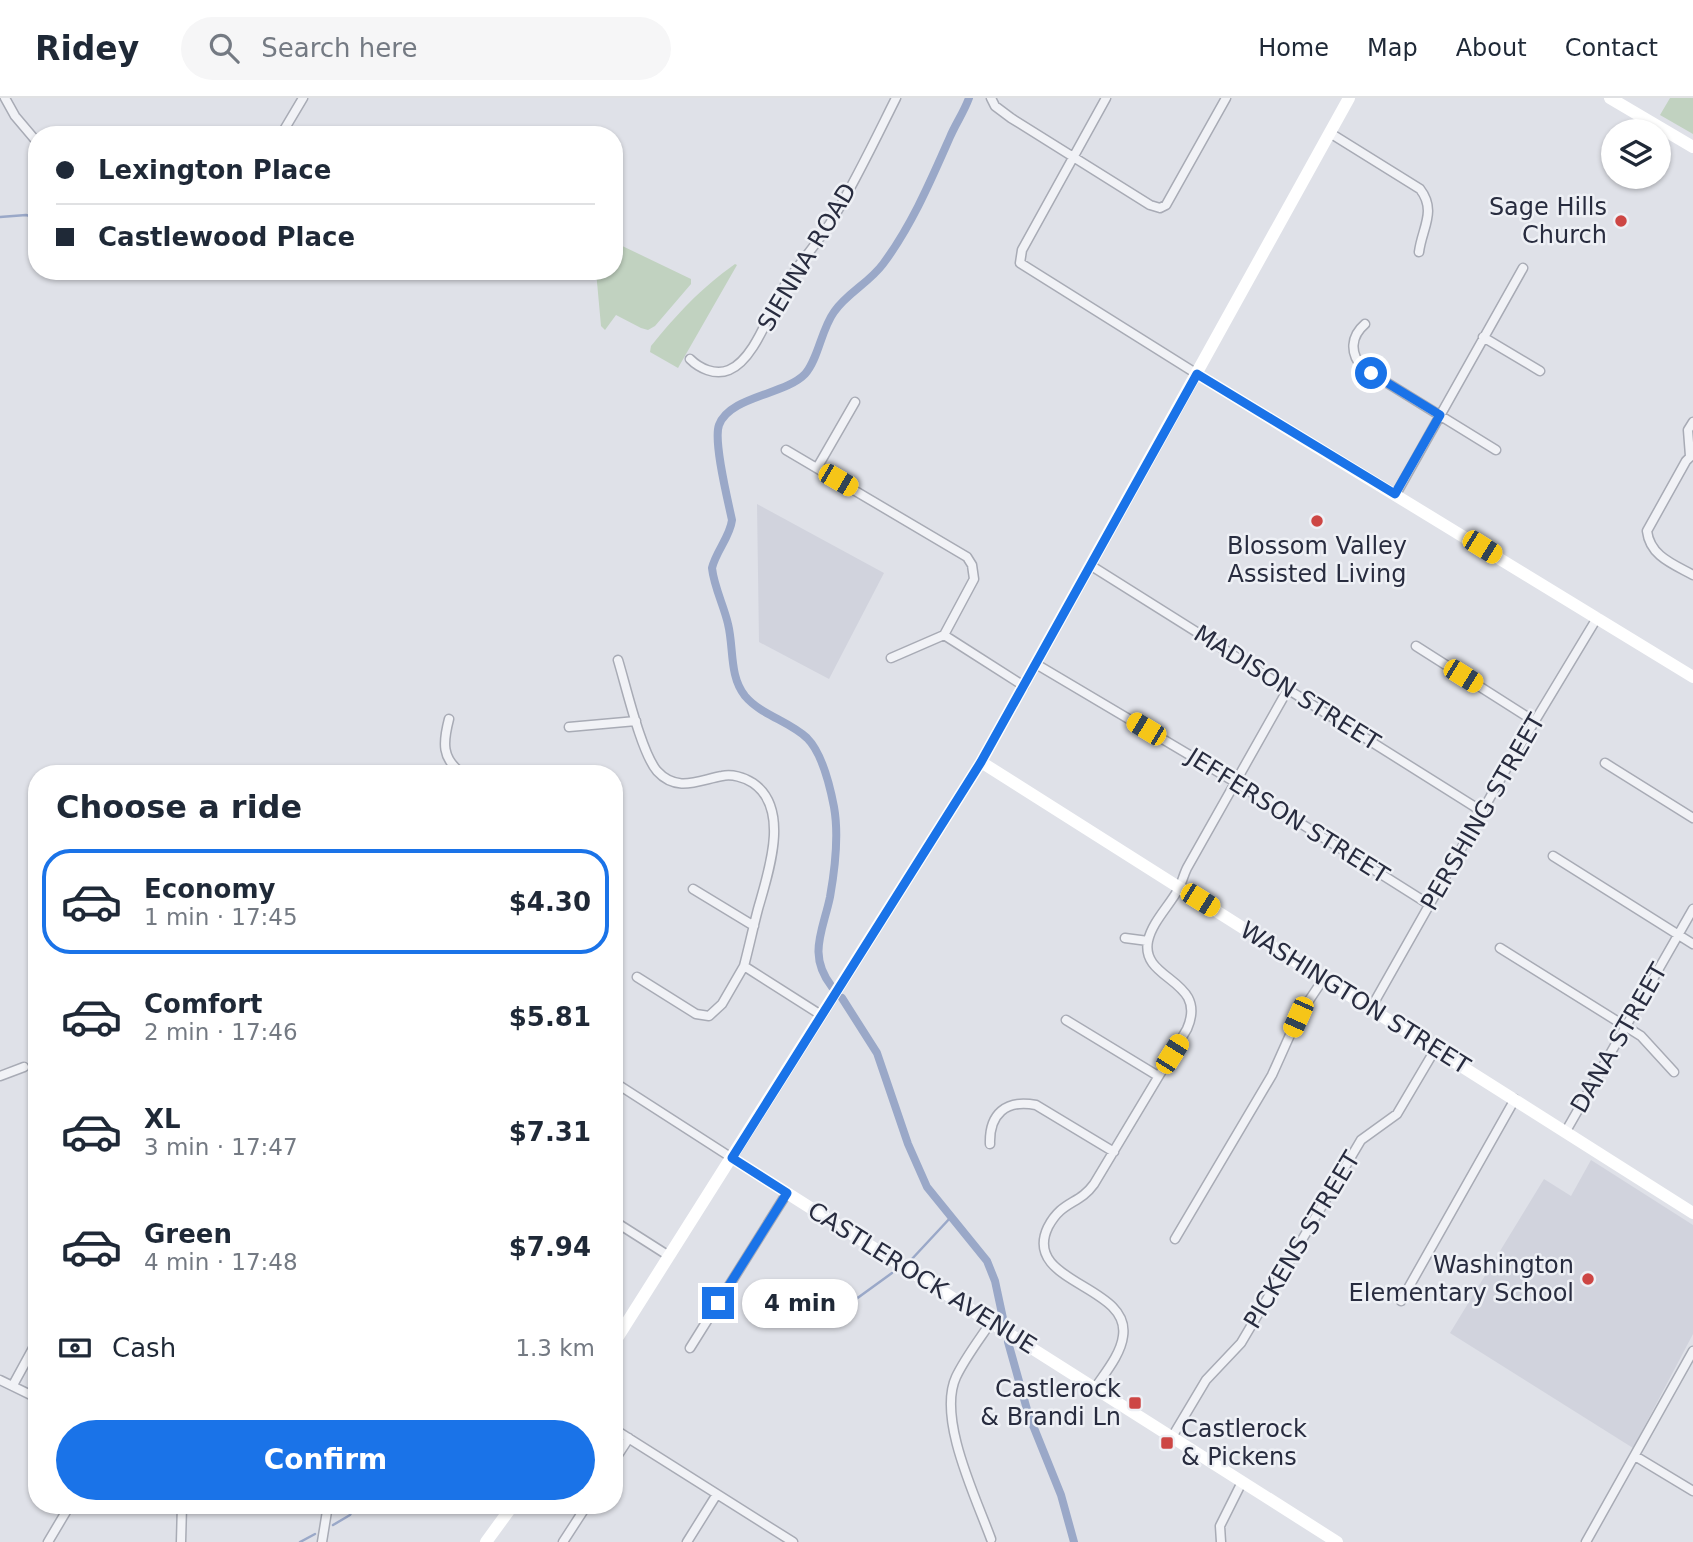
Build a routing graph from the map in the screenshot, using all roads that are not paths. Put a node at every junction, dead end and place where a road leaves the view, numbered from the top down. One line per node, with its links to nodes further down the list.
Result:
1 (5, 98): 10 (street)
2 (303, 98): 9 (street)
3 (897, 98): 18 (street, SIENNA ROAD)
4 (1106, 98): 13 (street)
5 (1226, 98): 13 (street)
6 (1349, 98): 11 (street)
7 (1611, 98): 12 (street)
8 (991, 100): 13 (street)
9 (286, 126)
10 (28, 131)
11 (1330, 133): 14 (street); 20 (street)
12 (1693, 147)
13 (1073, 156): 20 (street)
14 (1419, 252)
15 (1523, 268): 17 (street)
16 (1365, 324): 22 (street)
17 (1483, 337): 19 (street); 22 (street)
18 (690, 359)
19 (1540, 371)
20 (1197, 374): 28 (street); 29 (street)
21 (855, 402): 27 (street)
22 (1440, 415): 25 (street); 28 (street)
23 (1691, 426): 26 (street)
24 (786, 450): 27 (street)
25 (1496, 450)
26 (1691, 455): 30 (street)
27 (817, 468): 32 (street)
28 (1395, 494): 31 (street)
29 (1090, 565): 36 (street); 39 (street, MADISON STREET)
30 (1693, 575)
31 (1597, 618): 37 (street); 42 (street, PERSHING STREET)
32 (944, 635): 34 (street); 38 (street)
33 (1416, 646): 42 (street)
34 (891, 658)
35 (618, 660): 41 (street)
36 (1036, 664): 38 (street); 47 (street, JEFFERSON STREET)
37 (1693, 677)
38 (1024, 686): 44 (street)
39 (1288, 689): 47 (street); 48 (street, MADISON STREET)
40 (449, 719): 46 (street)
41 (636, 721): 43 (street); 55 (street)
42 (1534, 721): 48 (street, PERSHING STREET)
43 (569, 727)
44 (981, 762): 51 (street, WASHINGTON STREET); 65 (street)
45 (1605, 763): 49 (street)
46 (452, 765)
47 (1235, 782): 51 (street); 53 (street, JEFFERSON STREET)
48 (1483, 812): 53 (street, PERSHING STREET)
49 (1693, 818)
50 (1553, 856): 56 (street)
51 (1179, 888): 58 (street); 63 (street, WASHINGTON STREET)
52 (693, 889): 55 (street)
53 (1430, 905): 64 (street, PERSHING STREET)
54 (1693, 909): 56 (street, DANA STREET)
55 (754, 926): 61 (street)
56 (1678, 935): 59 (street); 67 (street, DANA STREET)
57 (1125, 938): 58 (street)
58 (1148, 941): 72 (street)
59 (1693, 944)
60 (1500, 948): 67 (street)
61 (744, 966): 62 (street); 65 (street)
62 (637, 977)
63 (1324, 978): 64 (street, WASHINGTON STREET); 82 (street)
64 (1371, 1008): 68 (street, WASHINGTON STREET)
65 (821, 1015): 78 (street)
66 (1066, 1020): 72 (street)
67 (1625, 1027): 70 (street); 75 (street, DANA STREET)
68 (1436, 1048): 74 (street, WASHINGTON STREET); 95 (street, PICKENS STREET)
69 (24, 1068): 71 (street)
70 (1674, 1072)
71 (0, 1076)
72 (1158, 1076): 77 (street)
73 (623, 1088): 78 (street, CASTLEROCK AVENUE)
74 (1515, 1099): 75 (street, WASHINGTON STREET); 84 (street)
75 (1566, 1131): 80 (street, WASHINGTON STREET)
76 (990, 1144): 77 (street)
77 (1114, 1152): 92 (street)
78 (732, 1158): 79 (street, CASTLEROCK AVENUE); 83 (street)
79 (787, 1193): 85 (street, CASTLEROCK AVENUE); 87 (street)
80 (1693, 1213)
81 (623, 1227): 83 (street)
82 (1175, 1239)
83 (670, 1256): 86 (street)
84 (1401, 1301)
85 (991, 1322): 92 (street, CASTLEROCK AVENUE); 108 (street)
86 (623, 1329)
87 (690, 1348)
88 (1693, 1351): 98 (street)
89 (28, 1358): 91 (street)
90 (0, 1380): 91 (street)
91 (13, 1385): 93 (street)
92 (1095, 1388): 95 (street, CASTLEROCK AVENUE)
93 (28, 1393)
94 (623, 1434): 96 (street)
95 (1172, 1437): 99 (street, CASTLEROCK AVENUE)
96 (629, 1438): 97 (street); 101 (street)
97 (623, 1447)
98 (1635, 1455): 100 (street); 119 (street)
99 (1242, 1482): 117 (street); 118 (street, CASTLEROCK AVENUE)
100 (1693, 1491)
101 (717, 1494): 115 (street); 116 (street)
102 (65, 1514): 109 (street)
103 (182, 1514): 110 (street)
104 (327, 1514): 111 (street)
105 (507, 1514): 107 (street)
106 (581, 1514): 114 (street)
107 (505, 1518): 112 (street); 113 (street)
108 (991, 1539)
109 (48, 1542)
110 (181, 1542)
111 (322, 1542)
112 (486, 1542)
113 (495, 1542)
114 (563, 1542)
115 (687, 1542)
116 (793, 1542)
117 (1221, 1542)
118 (1337, 1542)
119 (1586, 1542)

